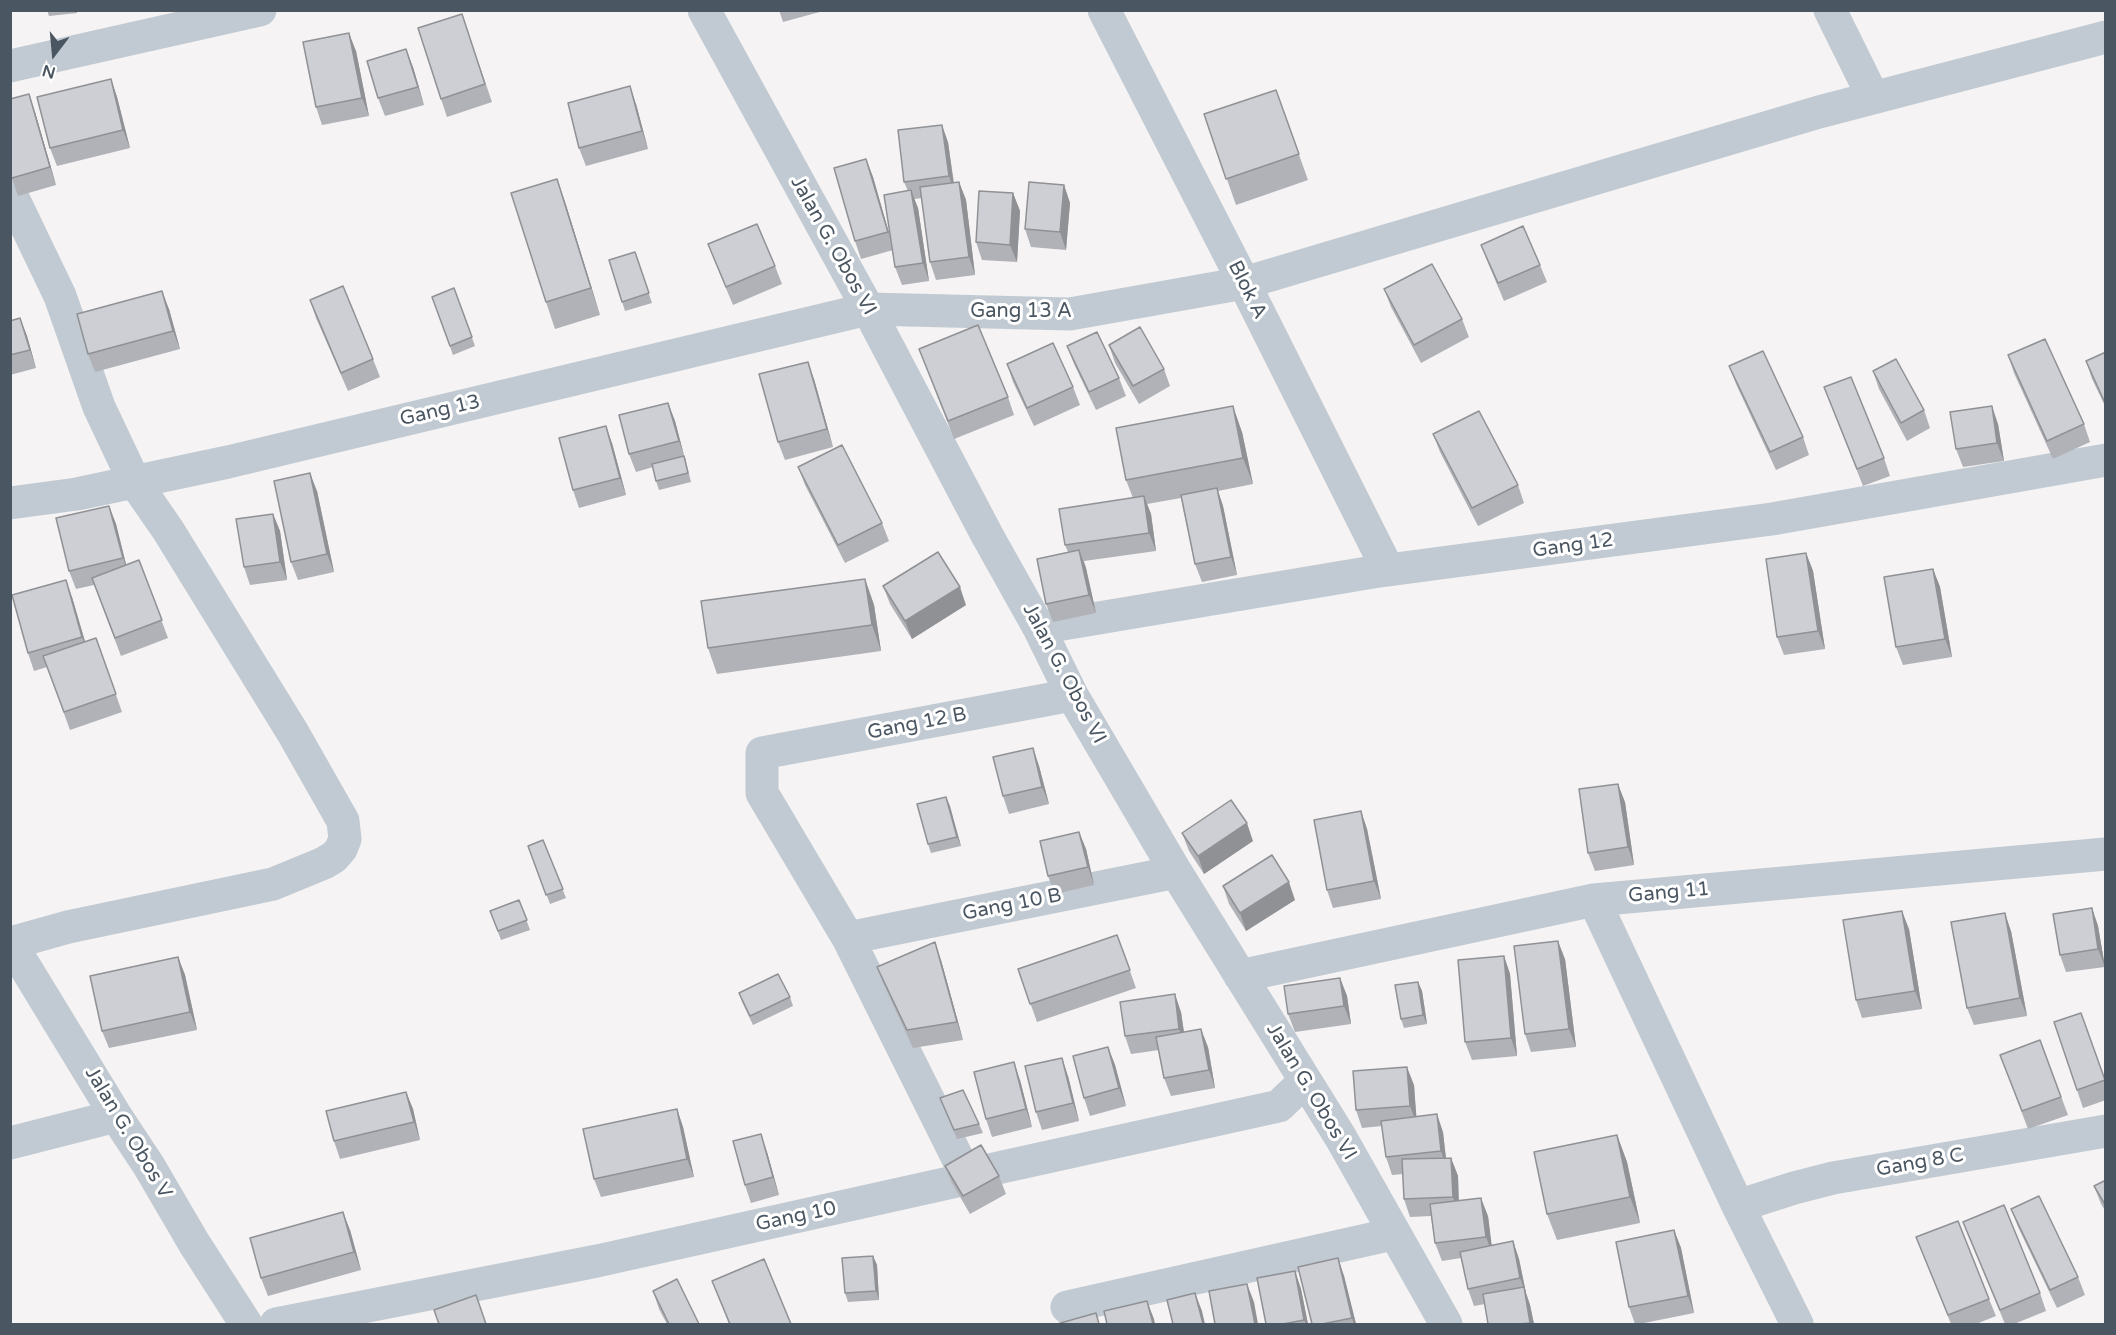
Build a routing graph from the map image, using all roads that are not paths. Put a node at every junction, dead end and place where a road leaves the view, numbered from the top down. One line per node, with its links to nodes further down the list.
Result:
1 (260, 10): 6 (street)
2 (704, 10): 10 (street, Jalan G. Obos VI)
3 (1104, 10): 9 (street, Blok A)
4 (1830, 10): 7 (street)
5 (2106, 37): 7 (street, Gang 13 A)
6 (10, 66)
7 (1873, 97): 9 (street, Gang 13 A)
8 (10, 192): 12 (street)
9 (1244, 283): 10 (street, Gang 13 A); 14 (street, Blok A)
10 (868, 309): 12 (street, Gang 13); 15 (street, Jalan G. Obos VI)
11 (2106, 460): 14 (street, Gang 12)
12 (134, 481): 13 (street, Gang 13); 21 (street)
13 (10, 503)
14 (1388, 570): 15 (street, Gang 12)
15 (1039, 628): 16 (street, Jalan G. Obos VI)
16 (1072, 695): 18 (street, Jalan G. Obos VI); 20 (street, Gang 12 B)
17 (2106, 854): 19 (street, Gang 11)
18 (1176, 872): 20 (street, Gang 10 B); 22 (street, Jalan G. Obos VI)
19 (1594, 900): 22 (street, Gang 11); 28 (street)
20 (848, 938): 27 (street)
21 (11, 943): 24 (street, Jalan G. Obos V)
22 (1240, 976): 23 (street, Jalan G. Obos VI)
23 (1304, 1082): 27 (street, Gang 10); 29 (street, Jalan G. Obos VI)
24 (116, 1116): 26 (street); 31 (street, Jalan G. Obos V)
25 (2106, 1131): 28 (street, Gang 8 C)
26 (10, 1143)
27 (966, 1175): 32 (street, Gang 10)
28 (1738, 1206): 34 (street)
29 (1393, 1234): 30 (street); 33 (street, Jalan G. Obos VI)
30 (1067, 1307)
31 (246, 1324)
32 (276, 1324)
33 (1446, 1324)
34 (1797, 1324)

